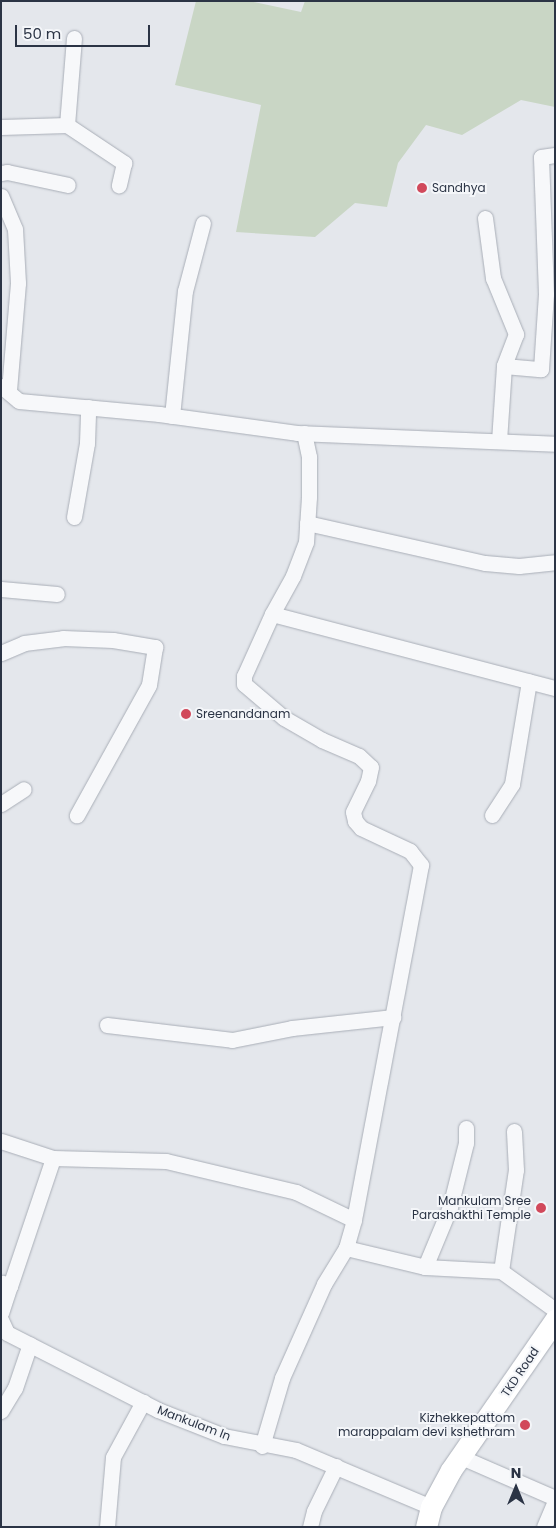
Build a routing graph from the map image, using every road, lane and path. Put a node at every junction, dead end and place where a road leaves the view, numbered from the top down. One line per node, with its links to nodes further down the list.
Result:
1 (74, 38): 2 (street)
2 (67, 125): 3 (street); 7 (street)
3 (1, 126)
4 (555, 155): 11 (street)
5 (1, 173): 6 (street)
6 (68, 185)
7 (119, 186)
8 (1, 196): 13 (street)
9 (485, 218): 12 (street)
10 (203, 223): 15 (street)
11 (550, 283): 12 (street)
12 (504, 366): 17 (street)
13 (5, 388): 14 (street)
14 (88, 407): 15 (street); 19 (street)
15 (172, 416): 16 (street)
16 (304, 433): 17 (street); 20 (street)
17 (499, 442): 18 (street)
18 (555, 444)
19 (74, 517)
20 (307, 523): 21 (street); 24 (street)
21 (555, 562)
22 (1, 589): 23 (street)
23 (57, 594)
24 (272, 614): 26 (street); 32 (street)
25 (1, 653): 30 (street)
26 (529, 681): 27 (street); 31 (street)
27 (555, 688)
28 (24, 790): 29 (street)
29 (1, 804)
30 (76, 815)
31 (492, 815)
32 (393, 1018): 33 (street); 38 (street)
33 (107, 1025)
34 (466, 1128): 40 (street)
35 (514, 1131): 41 (street)
36 (1, 1141): 37 (street)
37 (53, 1158): 38 (street); 42 (street)
38 (354, 1220): 39 (street)
39 (346, 1248): 40 (street); 50 (street)
40 (425, 1267): 41 (street)
41 (500, 1271): 43 (street)
42 (6, 1284): 44 (street)
43 (555, 1310)
44 (1, 1313)
45 (1, 1320): 47 (street, Mankulam ln)
46 (555, 1320): 51 (street, TKD Road)
47 (30, 1344): 48 (street, Mankulam ln); 49 (street)
48 (144, 1402): 50 (street, Mankulam ln); 55 (street)
49 (1, 1411)
50 (262, 1446): 52 (street, Mankulam ln)
51 (460, 1456): 53 (street); 54 (street, TKD Road)
52 (336, 1466): 54 (street, Mankulam ln); 56 (street)
53 (555, 1500): 57 (street)
54 (428, 1517)
55 (107, 1527)
56 (310, 1527)
57 (544, 1527)

